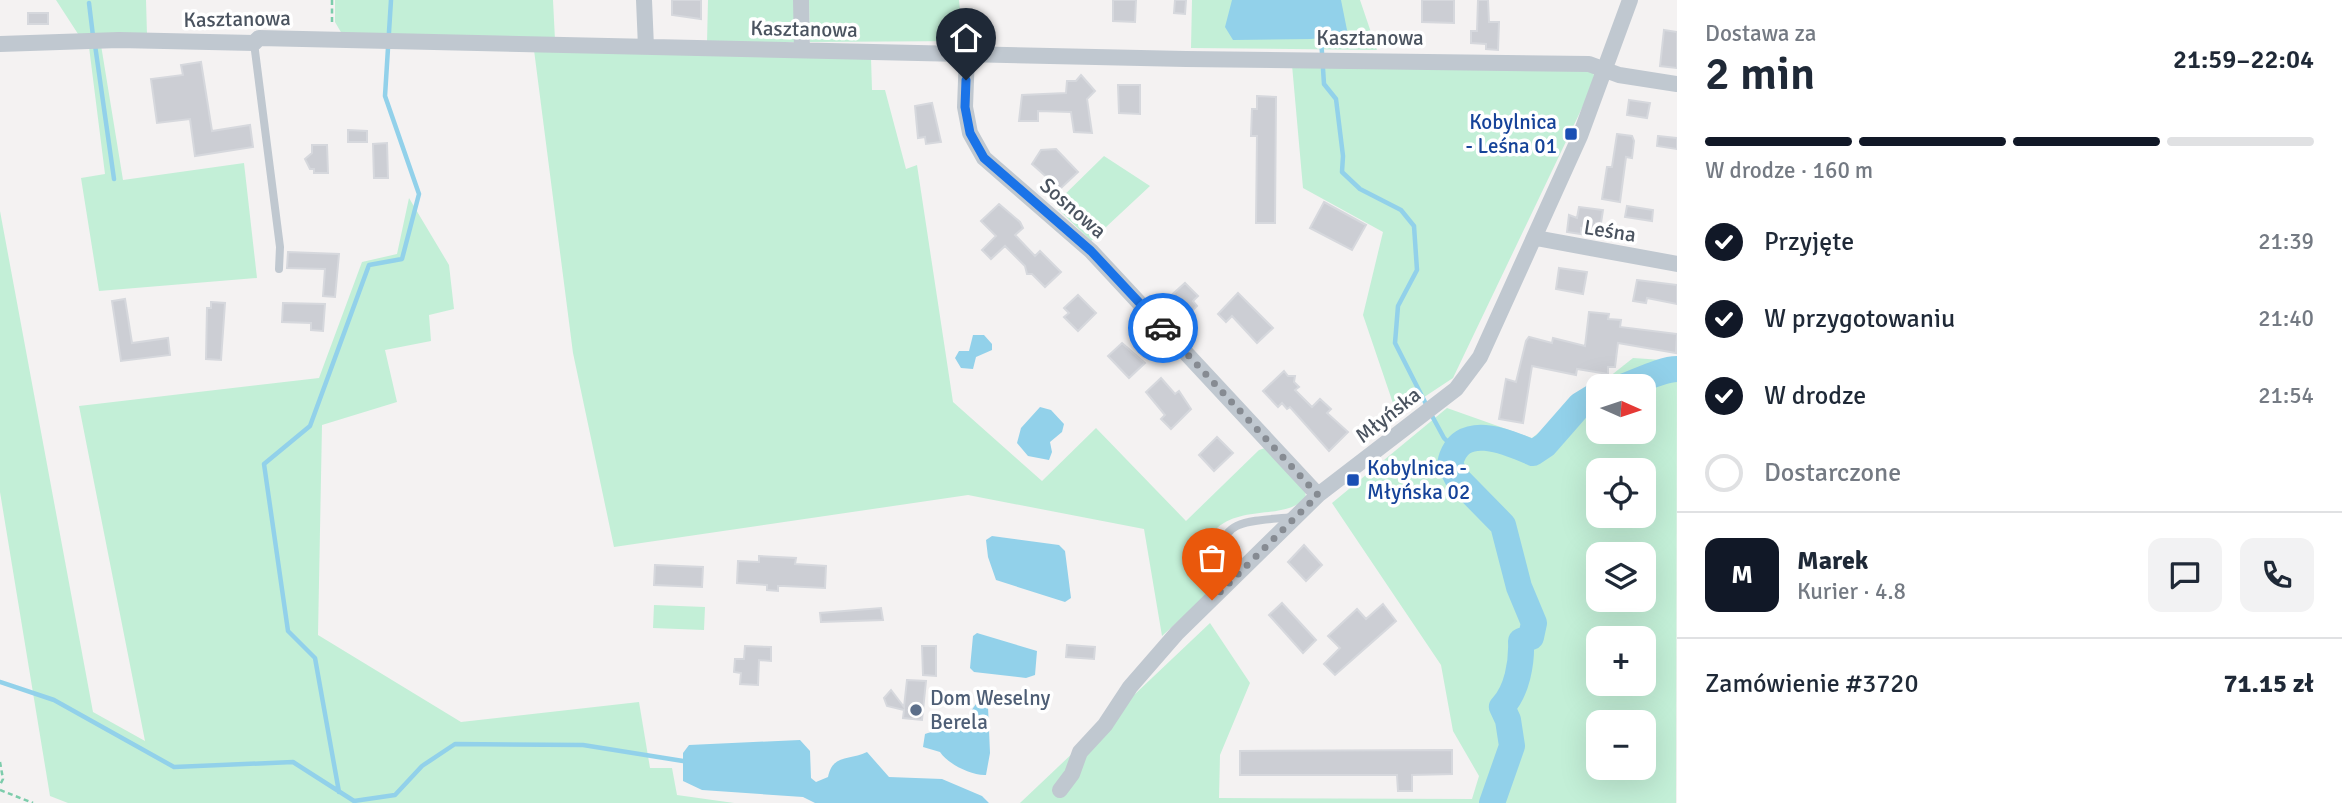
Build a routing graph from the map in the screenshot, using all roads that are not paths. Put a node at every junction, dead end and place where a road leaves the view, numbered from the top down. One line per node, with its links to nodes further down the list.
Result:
1 (644, 0): 6 (street)
2 (801, 0): 7 (street)
3 (1630, 0): 9 (street, Młyńska)
4 (254, 43): 5 (street, Kasztanowa); 6 (street, Kasztanowa); 13 (lane)
5 (0, 44)
6 (646, 47): 7 (street, Kasztanowa)
7 (802, 50): 8 (street, Kasztanowa)
8 (967, 54): 9 (street, Kasztanowa); 14 (street, Sosnowa)
9 (1607, 71): 10 (street, Kasztanowa); 11 (street, Młyńska)
10 (1677, 84)
11 (1536, 238): 12 (street, Leśna); 14 (street, Młyńska)
12 (1677, 264)
13 (279, 269)
14 (1318, 495): 15 (street, Młyńska)
15 (1296, 516): 16 (street, Młyńska); 16 (lane)
16 (1246, 567): 17 (street, Młyńska)
17 (1060, 790)

